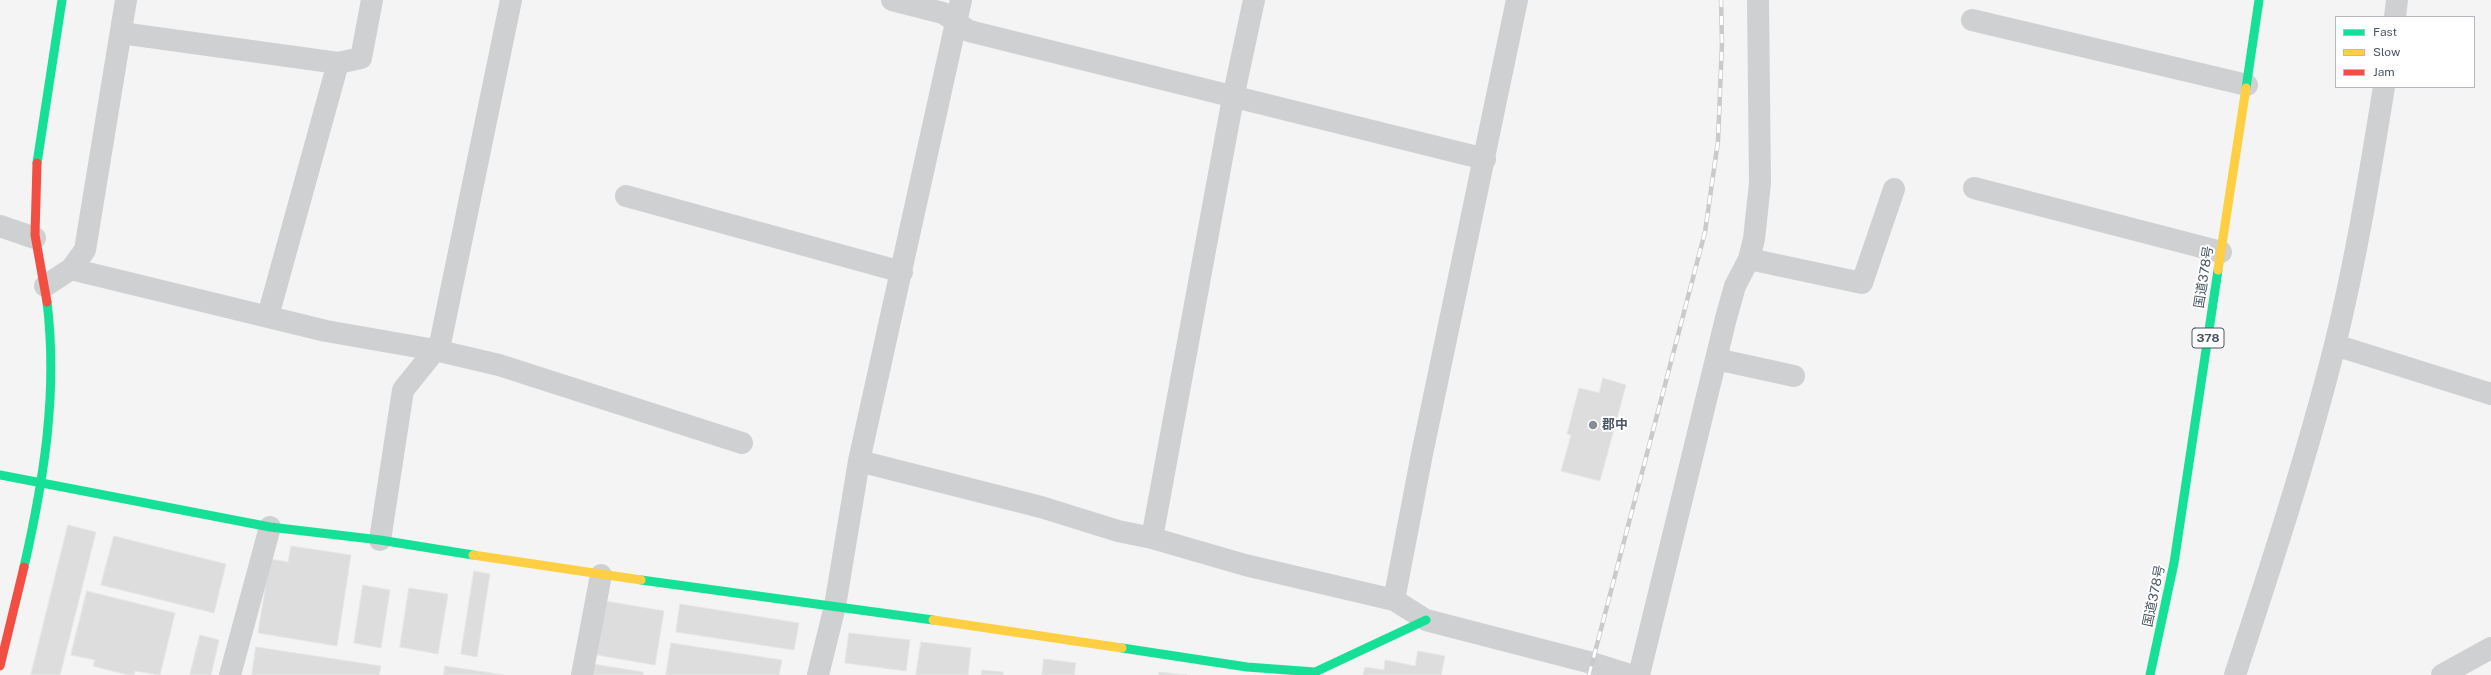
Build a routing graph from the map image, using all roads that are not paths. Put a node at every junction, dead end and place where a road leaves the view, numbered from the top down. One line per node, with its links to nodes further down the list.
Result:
1 (62, 0): 25 (main road)
2 (126, 0): 15 (street)
3 (372, 0): 16 (street)
4 (511, 0): 33 (street)
5 (892, 0): 14 (street)
6 (961, 0): 14 (street)
7 (1254, 0): 19 (street)
8 (1517, 0): 20 (street)
9 (1758, 0): 27 (street)
10 (2259, 0): 17 (main road, 国道378号 / 378)
11 (2397, 0): 12 (street)
12 (2395, 16)
13 (1972, 20): 17 (street)
14 (956, 21): 19 (street); 29 (street)
15 (121, 33): 16 (street); 28 (street)
16 (338, 63): 31 (street)
17 (2247, 85): 26 (main road, 国道378号 / 378)
18 (2384, 88): 32 (street)
19 (1233, 98): 20 (street); 42 (street)
20 (1485, 159): 45 (street)
21 (1974, 188): 26 (street)
22 (1894, 189): 27 (street)
23 (626, 196): 29 (street)
24 (0, 226): 25 (street)
25 (35, 238): 30 (main road)
26 (2221, 252): 55 (main road, 国道378号 / 378)
27 (1749, 259): 34 (street)
28 (71, 268): 30 (street); 31 (street)
29 (902, 272): 38 (street)
30 (44, 286): 40 (main road)
31 (268, 316): 33 (street)
32 (2335, 345): 36 (street); 56 (street)
33 (435, 350): 37 (street); 43 (street)
34 (1716, 359): 35 (street); 51 (street)
35 (1794, 376)
36 (2491, 394)
37 (742, 443)
38 (859, 461): 42 (street); 46 (street)
39 (0, 475): 40 (main road)
40 (42, 485): 41 (main road); 49 (main road)
41 (270, 528): 43 (main road); 52 (street)
42 (1152, 538): 45 (street)
43 (380, 540): 44 (main road)
44 (601, 575): 46 (main road); 53 (street)
45 (1394, 600): 47 (street)
46 (835, 606): 50 (main road); 54 (street)
47 (1426, 620): 50 (main road); 51 (street)
48 (2491, 648): 57 (street)
49 (0, 666)
50 (1315, 673)
51 (1629, 674)
52 (230, 675)
53 (582, 675)
54 (818, 675)
55 (2150, 675)
56 (2235, 675)
57 (2442, 675)

